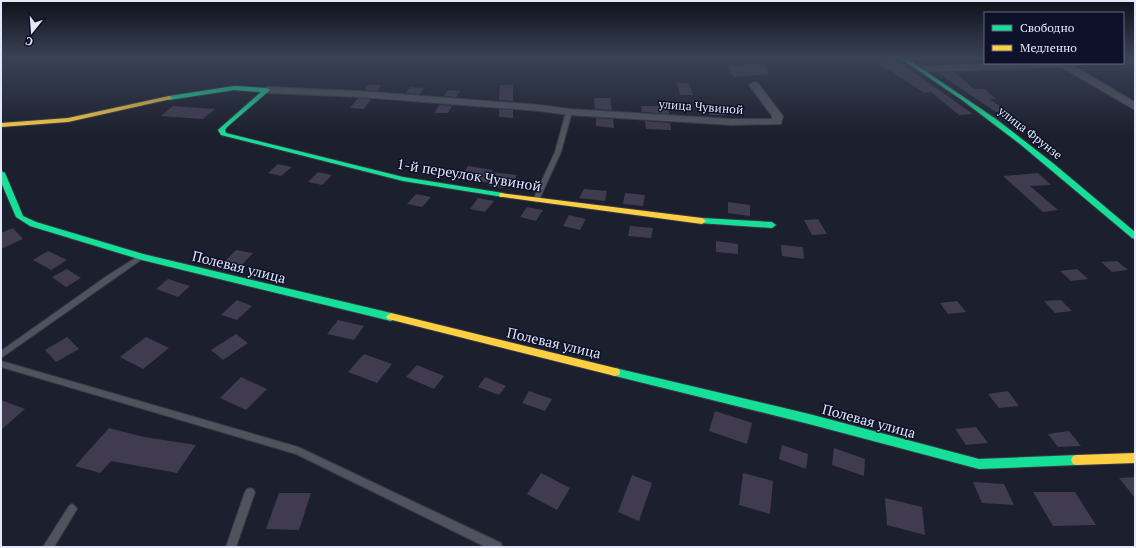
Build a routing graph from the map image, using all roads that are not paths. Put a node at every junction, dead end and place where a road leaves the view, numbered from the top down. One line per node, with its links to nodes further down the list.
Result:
1 (946, 84): 11 (street, улица Фрунзе)
2 (1096, 84): 5 (street)
3 (754, 85): 6 (street, улица Чувиной)
4 (264, 92): 6 (street, улица Чувиной); 7 (street, улица Чувиной); 9 (street, 1-й переулок Чувиной)
5 (1135, 107)
6 (569, 112): 9 (lane)
7 (1, 125)
8 (1, 173): 12 (street, Полевая улица)
9 (536, 200): 10 (street, 1-й переулок Чувиной)
10 (772, 225)
11 (1135, 236)
12 (142, 257): 13 (lane); 15 (street, Полевая улица)
13 (1, 355)
14 (1, 364): 20 (lane)
15 (1135, 458)
16 (250, 492): 19 (lane)
17 (72, 509): 18 (lane)
18 (48, 547)
19 (231, 547)
20 (497, 547)

